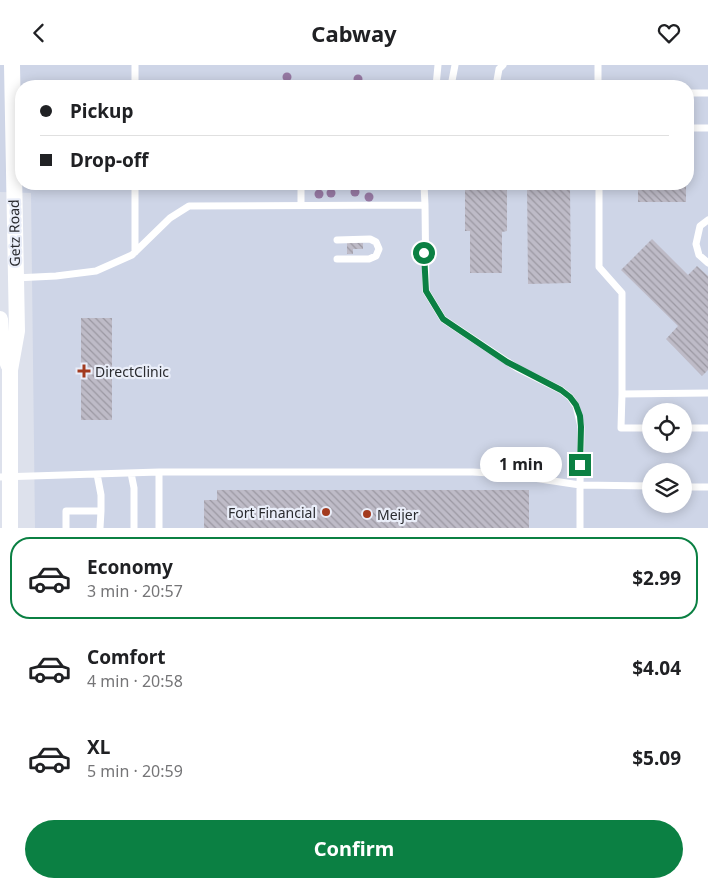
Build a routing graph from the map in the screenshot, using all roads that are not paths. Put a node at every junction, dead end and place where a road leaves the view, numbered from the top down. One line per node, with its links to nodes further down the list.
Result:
1 (12, 65): 27 (street, Getz Road)
2 (134, 65): 7 (lane)
3 (438, 65): 8 (lane)
4 (454, 65): 9 (lane)
5 (503, 65): 10 (lane)
6 (598, 65): 11 (lane)
7 (135, 80)
8 (437, 80)
9 (452, 80)
10 (497, 80)
11 (598, 80)
12 (694, 93): 13 (lane)
13 (708, 93)
14 (694, 128): 15 (lane)
15 (708, 128)
16 (135, 190): 24 (lane)
17 (301, 190): 20 (lane)
18 (424, 190): 21 (lane)
19 (599, 190): 31 (lane)
20 (301, 205): 21 (lane); 24 (lane)
21 (424, 205): 39 (lane)
22 (708, 220): 26 (lane)
23 (337, 240): 25 (lane)
24 (135, 252): 27 (lane)
25 (337, 259)
26 (708, 263)
27 (15, 278): 29 (street, Getz Road)
28 (0, 319): 29 (street, Getz Road)
29 (10, 370): 38 (street, Getz Road)
30 (708, 393): 31 (lane)
31 (622, 394): 32 (lane)
32 (642, 428)
33 (692, 428): 34 (lane)
34 (708, 428)
35 (159, 472): 36 (lane); 39 (lane); 48 (lane)
36 (132, 473): 37 (lane); 47 (lane)
37 (97, 474): 38 (lane); 43 (lane)
38 (5, 477): 44 (street, Getz Road)
39 (580, 485): 40 (lane); 49 (lane)
40 (642, 487)
41 (692, 487): 42 (lane)
42 (708, 487)
43 (100, 511): 45 (lane); 46 (lane)
44 (10, 528)
45 (66, 528)
46 (100, 528)
47 (134, 528)
48 (158, 528)
49 (580, 528)

